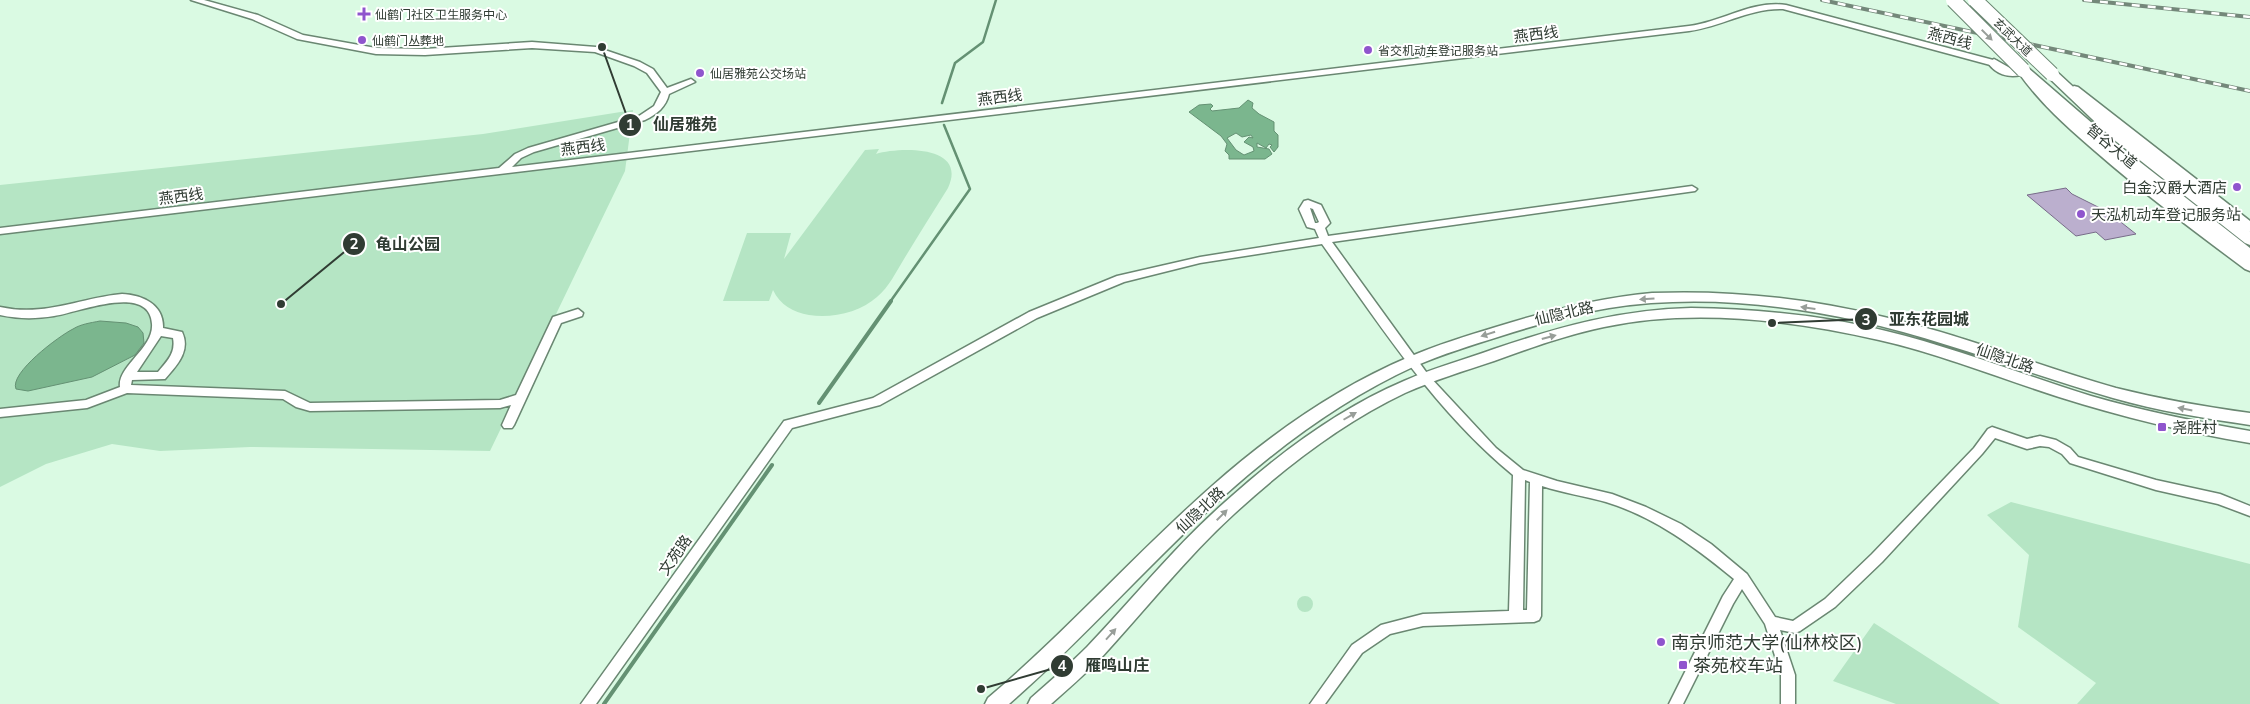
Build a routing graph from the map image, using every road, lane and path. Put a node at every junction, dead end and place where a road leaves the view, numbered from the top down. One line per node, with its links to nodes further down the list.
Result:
1 (195, 0): 10 (street)
2 (1953, 0): 5 (highway, 玄武大道, one-way to 5, bridge)
3 (1975, 0): 6 (highway, 玄武大道, bridge)
4 (1994, 63): 5 (highway); 8 (highway); 11 (street, 燕西线)
5 (2023, 70): 8 (main road); 9 (highway, 智谷大道)
6 (2052, 74): 15 (main road); 18 (highway, 智谷大道)
7 (691, 82): 10 (street)
8 (2033, 85): 9 (highway); 20 (main road)
9 (2049, 91): 13 (highway, 智谷大道)
10 (665, 92): 11 (street)
11 (500, 172): 16 (street, 燕西线)
12 (1692, 189): 17 (street)
13 (2164, 190): 19 (highway, 智谷大道)
14 (1319, 227): 17 (street)
15 (2250, 228)
16 (0, 231)
17 (1325, 240): 24 (street); 39 (street, 文苑路)
18 (2250, 240)
19 (2250, 256)
20 (2250, 266)
21 (0, 311): 23 (street)
22 (578, 313): 28 (street)
23 (157, 331): 25 (street); 25 (street)
24 (1411, 362): 26 (street); 30 (main road, 仙隐北路, one-way to 24); 40 (main road, 仙隐北路)
25 (128, 376): 27 (street)
26 (1425, 379): 32 (main road, 仙隐北路, one-way to 32); 33 (street); 41 (main road, 仙隐北路, one-way to 26)
27 (126, 389): 28 (street); 29 (street)
28 (520, 398): 31 (street)
29 (0, 413)
30 (2250, 419)
31 (508, 425)
32 (2250, 437)
33 (1519, 473): 34 (street); 37 (street)
34 (1536, 479): 36 (street); 37 (street)
35 (2250, 511): 38 (street)
36 (1742, 578): 38 (street); 43 (street)
37 (1516, 616): 42 (street)
38 (1771, 622): 44 (street)
39 (588, 704)
40 (995, 704)
41 (1038, 704)
42 (1317, 704)
43 (1676, 704)
44 (1788, 704)

